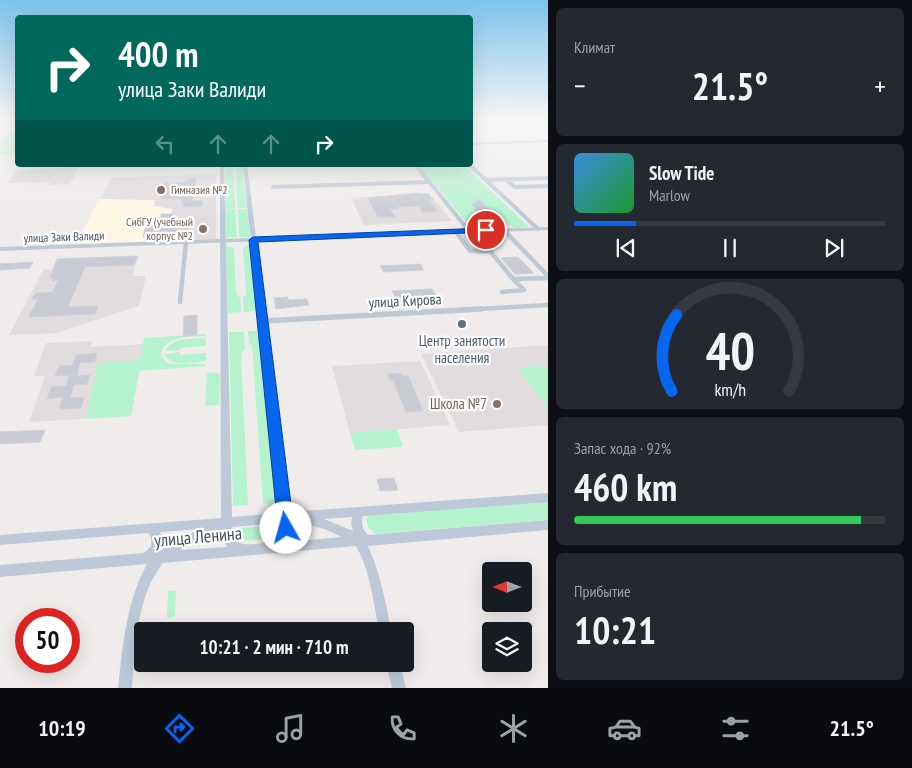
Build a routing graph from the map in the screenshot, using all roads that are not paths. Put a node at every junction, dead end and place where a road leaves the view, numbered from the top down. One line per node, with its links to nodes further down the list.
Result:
1 (222, 167): 17 (main road)
2 (245, 167): 16 (main road)
3 (417, 167): 8 (street)
4 (471, 167): 7 (street)
5 (548, 178): 6 (street)
6 (504, 179): 7 (street); 9 (street)
7 (486, 180): 12 (street)
8 (429, 182): 10 (street); 14 (street)
9 (548, 186)
10 (273, 187)
11 (548, 228): 12 (street, улица Заки Валиди)
12 (538, 229): 13 (street, улица Заки Валиди)
13 (504, 230): 14 (street, улица Заки Валиди); 20 (street)
14 (469, 231): 15 (street, улица Заки Валиди)
15 (456, 232): 16 (street, улица Заки Валиди); 21 (street)
16 (253, 240): 17 (street, улица Заки Валиди); 25 (main road)
17 (223, 241): 18 (street, улица Заки Валиди); 29 (main road)
18 (186, 242): 19 (street, улица Заки Валиди); 23 (street)
19 (0, 249)
20 (548, 277): 21 (street)
21 (513, 278): 22 (street)
22 (502, 292)
23 (180, 302)
24 (548, 305): 25 (street, улица Кирова)
25 (262, 321): 28 (main road)
26 (548, 497): 27 (main road, улица Ленина)
27 (359, 512): 28 (main road, улица Ленина); 33 (main road)
28 (285, 518): 29 (main road, улица Ленина); 33 (main road); 34 (main road)
29 (227, 522): 31 (main road, улица Ленина); 35 (main road); 36 (main road)
30 (548, 525): 33 (main road, улица Ленина)
31 (150, 528): 32 (main road, улица Ленина); 37 (main road)
32 (0, 540)
33 (362, 541): 34 (main road, улица Ленина); 39 (main road)
34 (268, 549): 35 (main road, улица Ленина)
35 (242, 551): 36 (main road, улица Ленина)
36 (160, 558): 37 (main road, улица Ленина); 41 (main road)
37 (146, 559): 38 (main road, улица Ленина)
38 (0, 571)
39 (384, 622)
40 (395, 672): 42 (main road)
41 (125, 688)
42 (399, 688)

